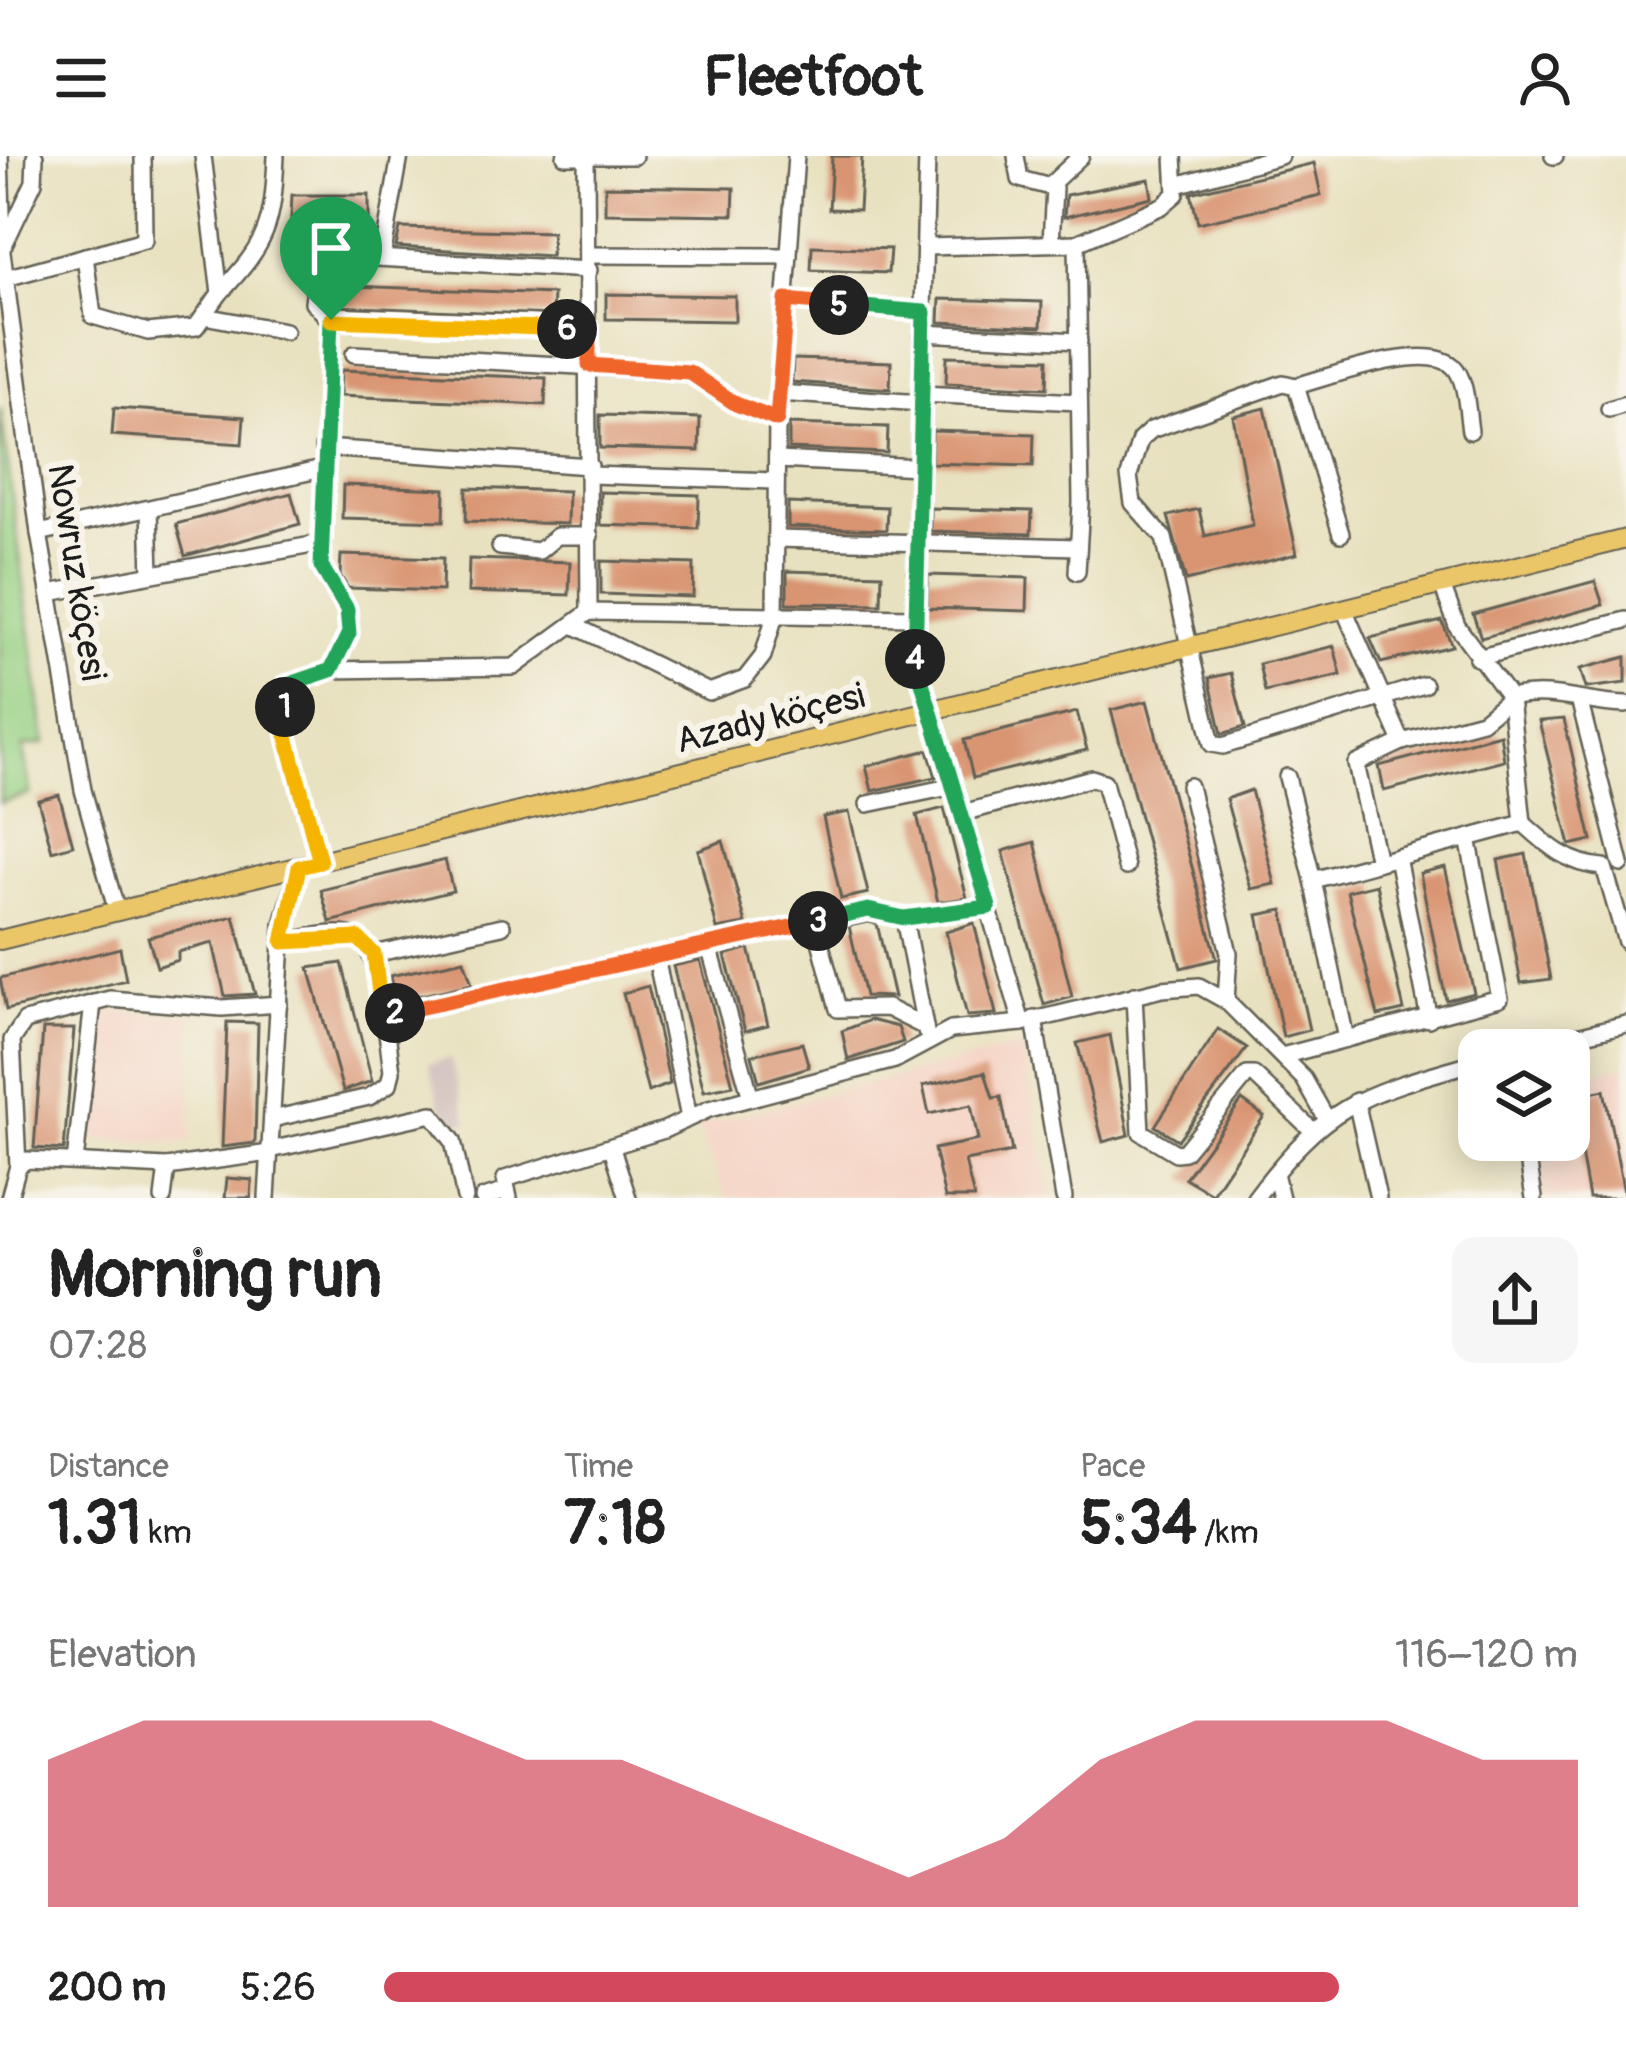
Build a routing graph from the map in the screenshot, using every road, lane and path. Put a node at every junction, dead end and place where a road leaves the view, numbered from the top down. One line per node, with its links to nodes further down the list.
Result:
1 (0, 156): 18 (street, Nowruz köçesi)
2 (35, 156): 18 (street)
3 (143, 156): 22 (street)
4 (203, 156): 27 (street)
5 (276, 156): 27 (street)
6 (400, 156): 24 (street)
7 (565, 156): 8 (street)
8 (586, 156): 9 (street); 25 (street)
9 (634, 156)
10 (796, 156): 23 (street)
11 (928, 156): 21 (street)
12 (1016, 156): 16 (street)
13 (1081, 156): 16 (street)
14 (1174, 156): 17 (street)
15 (1280, 156): 17 (street)
16 (1052, 184): 19 (street)
17 (1177, 185): 20 (street)
18 (2, 241): 26 (street, Nowruz köçesi)
19 (1051, 243): 20 (street); 21 (street)
20 (1077, 243): 35 (street)
21 (926, 247): 29 (street)
22 (85, 256): 26 (street); 30 (street)
23 (789, 256): 25 (street); 28 (street)
24 (382, 259): 25 (street); 31 (street)
25 (589, 262): 32 (street)
26 (6, 278): 53 (street, Nowruz köçesi)
27 (220, 293): 30 (street)
28 (786, 300): 29 (street); 39 (street)
29 (924, 312): 34 (street)
30 (204, 316): 33 (street)
31 (331, 320): 32 (street); 46 (street)
32 (589, 329): 37 (street)
33 (285, 331)
34 (923, 333): 35 (street); 40 (street)
35 (1079, 341): 41 (street)
36 (354, 354): 37 (street)
37 (589, 365): 44 (street); 50 (street)
38 (1295, 386): 45 (street); 54 (street); 72 (street)
39 (779, 393): 40 (street); 44 (street)
40 (921, 398): 41 (street); 48 (street)
41 (1079, 402): 61 (street)
42 (1626, 404): 43 (street)
43 (1609, 410)
44 (777, 420): 47 (street)
45 (1470, 431)
46 (323, 448): 49 (street); 50 (street)
47 (777, 460): 48 (street); 51 (street)
48 (919, 466): 59 (street)
49 (322, 469): 52 (street); 58 (street)
50 (590, 471): 51 (street); 55 (street)
51 (776, 481): 56 (street)
52 (149, 509): 53 (street); 63 (street)
53 (39, 532): 65 (street, Nowruz köçesi)
54 (1341, 534)
55 (590, 536): 60 (street); 67 (street)
56 (776, 538): 59 (street); 68 (street)
57 (1626, 539): 64 (main road, Azady köçesi)
58 (322, 543): 63 (street); 74 (street)
59 (917, 544): 61 (street); 69 (street)
60 (500, 547)
61 (1078, 547): 62 (street)
62 (1077, 572)
63 (152, 574): 65 (street)
64 (1442, 585): 66 (main road, Azady köçesi); 73 (street)
65 (49, 593): 97 (street, Nowruz köçesi)
66 (1344, 609): 72 (main road, Azady köçesi); 76 (street)
67 (589, 612): 68 (street); 71 (street)
68 (775, 615): 69 (street); 71 (street)
69 (915, 617): 80 (street)
70 (1626, 620): 73 (street)
71 (575, 626): 74 (street)
72 (1188, 648): 76 (street); 80 (main road, Azady köçesi)
73 (1477, 658): 77 (street)
74 (331, 670): 90 (street)
75 (1424, 685): 76 (street)
76 (1380, 696): 81 (street)
77 (1510, 698): 78 (street); 81 (street); 87 (street)
78 (1580, 704): 79 (street); 92 (street)
79 (1626, 705)
80 (930, 711): 83 (street); 90 (main road, Azady köçesi)
81 (1402, 742): 91 (street)
82 (1287, 777): 95 (street)
83 (954, 786): 85 (street); 86 (street)
84 (1189, 786): 108 (street)
85 (868, 804)
86 (963, 813): 94 (street); 96 (street)
87 (1523, 823): 88 (street); 92 (street)
88 (1468, 838): 89 (street); 112 (street)
89 (1397, 857): 91 (street); 112 (street)
90 (320, 862): 93 (main road, Azady köçesi)
91 (1378, 862): 95 (street)
92 (1617, 865): 103 (street)
93 (299, 867): 97 (main road, Azady köçesi); 102 (street)
94 (1126, 867)
95 (1313, 880): 118 (street)
96 (989, 907): 98 (street); 113 (street)
97 (118, 911): 101 (main road, Azady köçesi)
98 (904, 918): 99 (street); 116 (street)
99 (815, 922): 104 (street); 116 (street)
100 (502, 926): 105 (street)
101 (0, 940)
102 (283, 942): 105 (street); 110 (street)
103 (1626, 942)
104 (709, 946): 106 (street); 121 (street)
105 (374, 954): 111 (street)
106 (656, 957): 111 (street); 123 (street)
107 (1134, 994): 108 (street); 113 (street); 126 (street)
108 (1226, 1001): 119 (street)
109 (94, 1003): 110 (street); 117 (street); 131 (street)
110 (279, 1004): 125 (street)
111 (382, 1016): 125 (street)
112 (1429, 1019): 118 (street)
113 (1028, 1021): 116 (street); 142 (street)
114 (1626, 1024): 115 (street)
115 (1590, 1033)
116 (926, 1034): 121 (street)
117 (7, 1035): 127 (street)
118 (1346, 1039): 119 (street)
119 (1282, 1056): 124 (street)
120 (1458, 1068): 122 (street)
121 (751, 1098): 123 (street)
122 (1356, 1101): 124 (street); 145 (street)
123 (689, 1118): 128 (street)
124 (1326, 1118): 126 (street)
125 (272, 1119): 129 (street)
126 (1312, 1130): 134 (street)
127 (8, 1135): 132 (street)
128 (612, 1148): 135 (street); 141 (street)
129 (270, 1152): 133 (street); 138 (street); 139 (street)
130 (1528, 1161): 146 (street)
131 (75, 1162): 132 (street); 133 (street)
132 (18, 1166): 136 (street)
133 (167, 1167): 137 (street)
134 (1275, 1173): 143 (street); 144 (street)
135 (508, 1195): 140 (street)
136 (9, 1198)
137 (163, 1198)
138 (267, 1198)
139 (465, 1198)
140 (483, 1198)
141 (628, 1198)
142 (1064, 1198)
143 (1256, 1198)
144 (1281, 1198)
145 (1378, 1198)
146 (1534, 1198)

